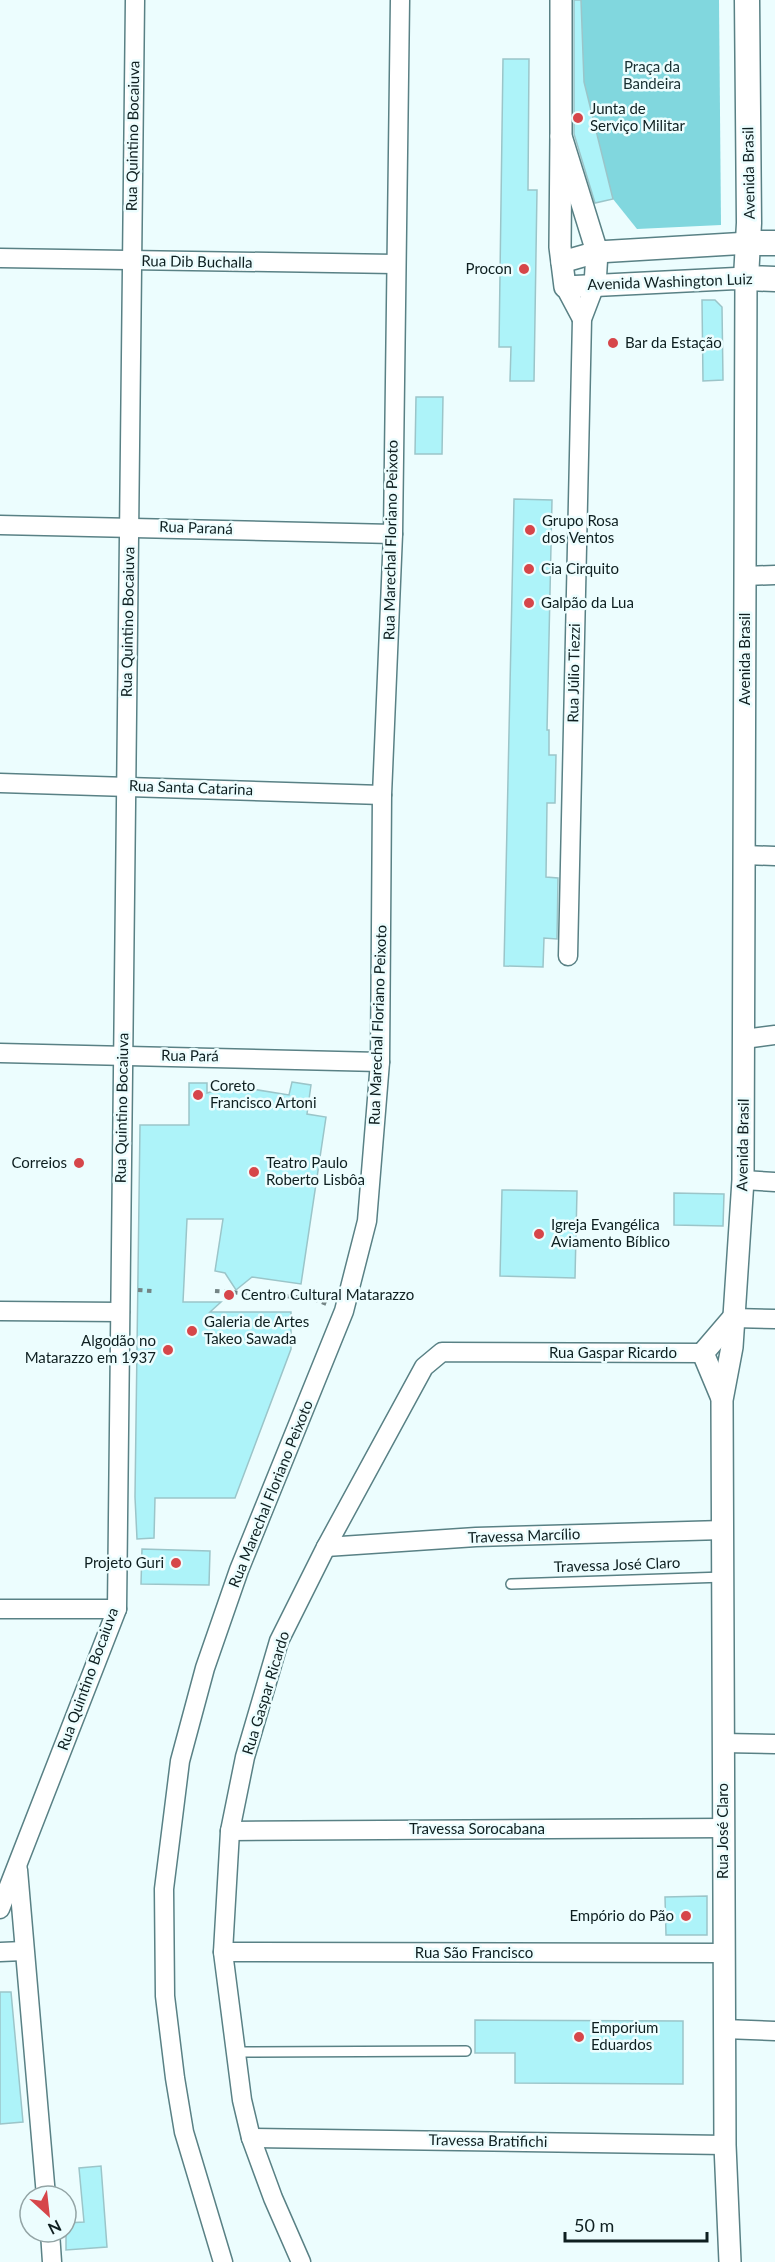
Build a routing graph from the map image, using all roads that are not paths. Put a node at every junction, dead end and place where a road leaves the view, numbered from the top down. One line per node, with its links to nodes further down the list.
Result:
1 (135, 0): 10 (street, Rua Quintino Bocaiuva)
2 (400, 0): 12 (street, Rua Marechal Floriano Peixoto)
3 (561, 0): 5 (street, Rua Júlio Tiezzi)
4 (747, 0): 6 (main road, Avenida Brasil)
5 (561, 130): 8 (street); 11 (street, Rua Júlio Tiezzi)
6 (749, 243): 7 (main road, Avenida Washington Luiz); 8 (street, Avenida Washington Luiz); 13 (main road, Avenida Brasil)
7 (775, 243)
8 (597, 252): 11 (street, Avenida Washington Luiz); 15 (street, Rua Júlio Tiezzi)
9 (0, 258): 10 (street, Rua Dib Buchalla)
10 (132, 261): 12 (street, Rua Dib Buchalla); 19 (street, Rua Quintino Bocaiuva)
11 (562, 262): 16 (street, Rua Júlio Tiezzi)
12 (395, 264): 20 (street, Rua Marechal Floriano Peixoto)
13 (746, 278): 14 (main road, Avenida Washington Luiz); 15 (street, Avenida Washington Luiz); 22 (street, Avenida Brasil)
14 (775, 279)
15 (595, 285): 16 (street, Avenida Washington Luiz); 17 (street, Rua Júlio Tiezzi)
16 (565, 287): 17 (street, Rua Júlio Tiezzi)
17 (582, 319): 28 (street, Rua Júlio Tiezzi)
18 (0, 525): 19 (street, Rua Paraná)
19 (129, 526): 20 (street, Rua Paraná); 24 (street, Rua Quintino Bocaiuva)
20 (393, 534): 25 (street, Rua Marechal Floriano Peixoto)
21 (775, 575): 22 (street)
22 (745, 576): 26 (street, Avenida Brasil)
23 (0, 783): 24 (street, Rua Santa Catarina)
24 (126, 786): 25 (street, Rua Santa Catarina); 32 (street, Rua Quintino Bocaiuva)
25 (382, 795): 33 (street, Rua Marechal Floriano Peixoto)
26 (744, 855): 27 (street); 30 (street, Avenida Brasil)
27 (775, 856)
28 (568, 956)
29 (775, 1035): 30 (street)
30 (744, 1039): 34 (street, Avenida Brasil)
31 (0, 1053): 32 (street, Rua Pará)
32 (123, 1055): 33 (street, Rua Pará); 37 (street, Rua Quintino Bocaiuva)
33 (380, 1062): 68 (street, Rua Marechal Floriano Peixoto)
34 (744, 1180): 35 (street); 38 (street, Avenida Brasil)
35 (775, 1182)
36 (0, 1311): 37 (street)
37 (120, 1312): 47 (street, Rua Quintino Bocaiuva)
38 (733, 1318): 39 (street); 40 (street); 41 (street, Rua José Claro)
39 (775, 1319)
40 (703, 1353): 41 (street, Rua José Claro); 43 (street, Rua Gaspar Ricardo)
41 (723, 1400): 42 (street, Rua José Claro)
42 (723, 1530): 43 (street, Travessa Marcílio); 44 (street, Rua José Claro)
43 (326, 1547): 51 (street, Rua Gaspar Ricardo)
44 (724, 1577): 45 (lane, Travessa José Claro); 48 (street, Rua José Claro)
45 (511, 1584)
46 (0, 1609): 47 (street)
47 (117, 1609): 52 (street, Rua Quintino Bocaiuva)
48 (723, 1743): 49 (street); 50 (street, Rua José Claro)
49 (775, 1744)
50 (723, 1828): 51 (street, Travessa Sorocabana); 57 (street, Rua José Claro)
51 (230, 1831): 56 (street, Rua Gaspar Ricardo)
52 (17, 1865): 53 (street); 54 (street, Rua Quintino Bocaiuva)
53 (0, 1909)
54 (24, 1951): 55 (street); 64 (street, Rua Quintino Bocaiuva)
55 (0, 1952)
56 (224, 1952): 57 (street, Rua São Francisco); 61 (street, Rua Gaspar Ricardo)
57 (724, 1953): 58 (street, Rua José Claro)
58 (724, 2029): 59 (street); 63 (street, Rua José Claro)
59 (775, 2031)
60 (466, 2051): 61 (lane)
61 (235, 2052): 62 (street, Rua Gaspar Ricardo)
62 (251, 2138): 63 (street, Travessa Bratifichi); 65 (street, Rua Gaspar Ricardo)
63 (725, 2145): 71 (street, Rua José Claro)
64 (45, 2184)
65 (292, 2240): 69 (street); 70 (street, Rua Gaspar Ricardo)
66 (51, 2244): 67 (street)
67 (52, 2262)
68 (223, 2262)
69 (286, 2262)
70 (301, 2262)
71 (730, 2262)

